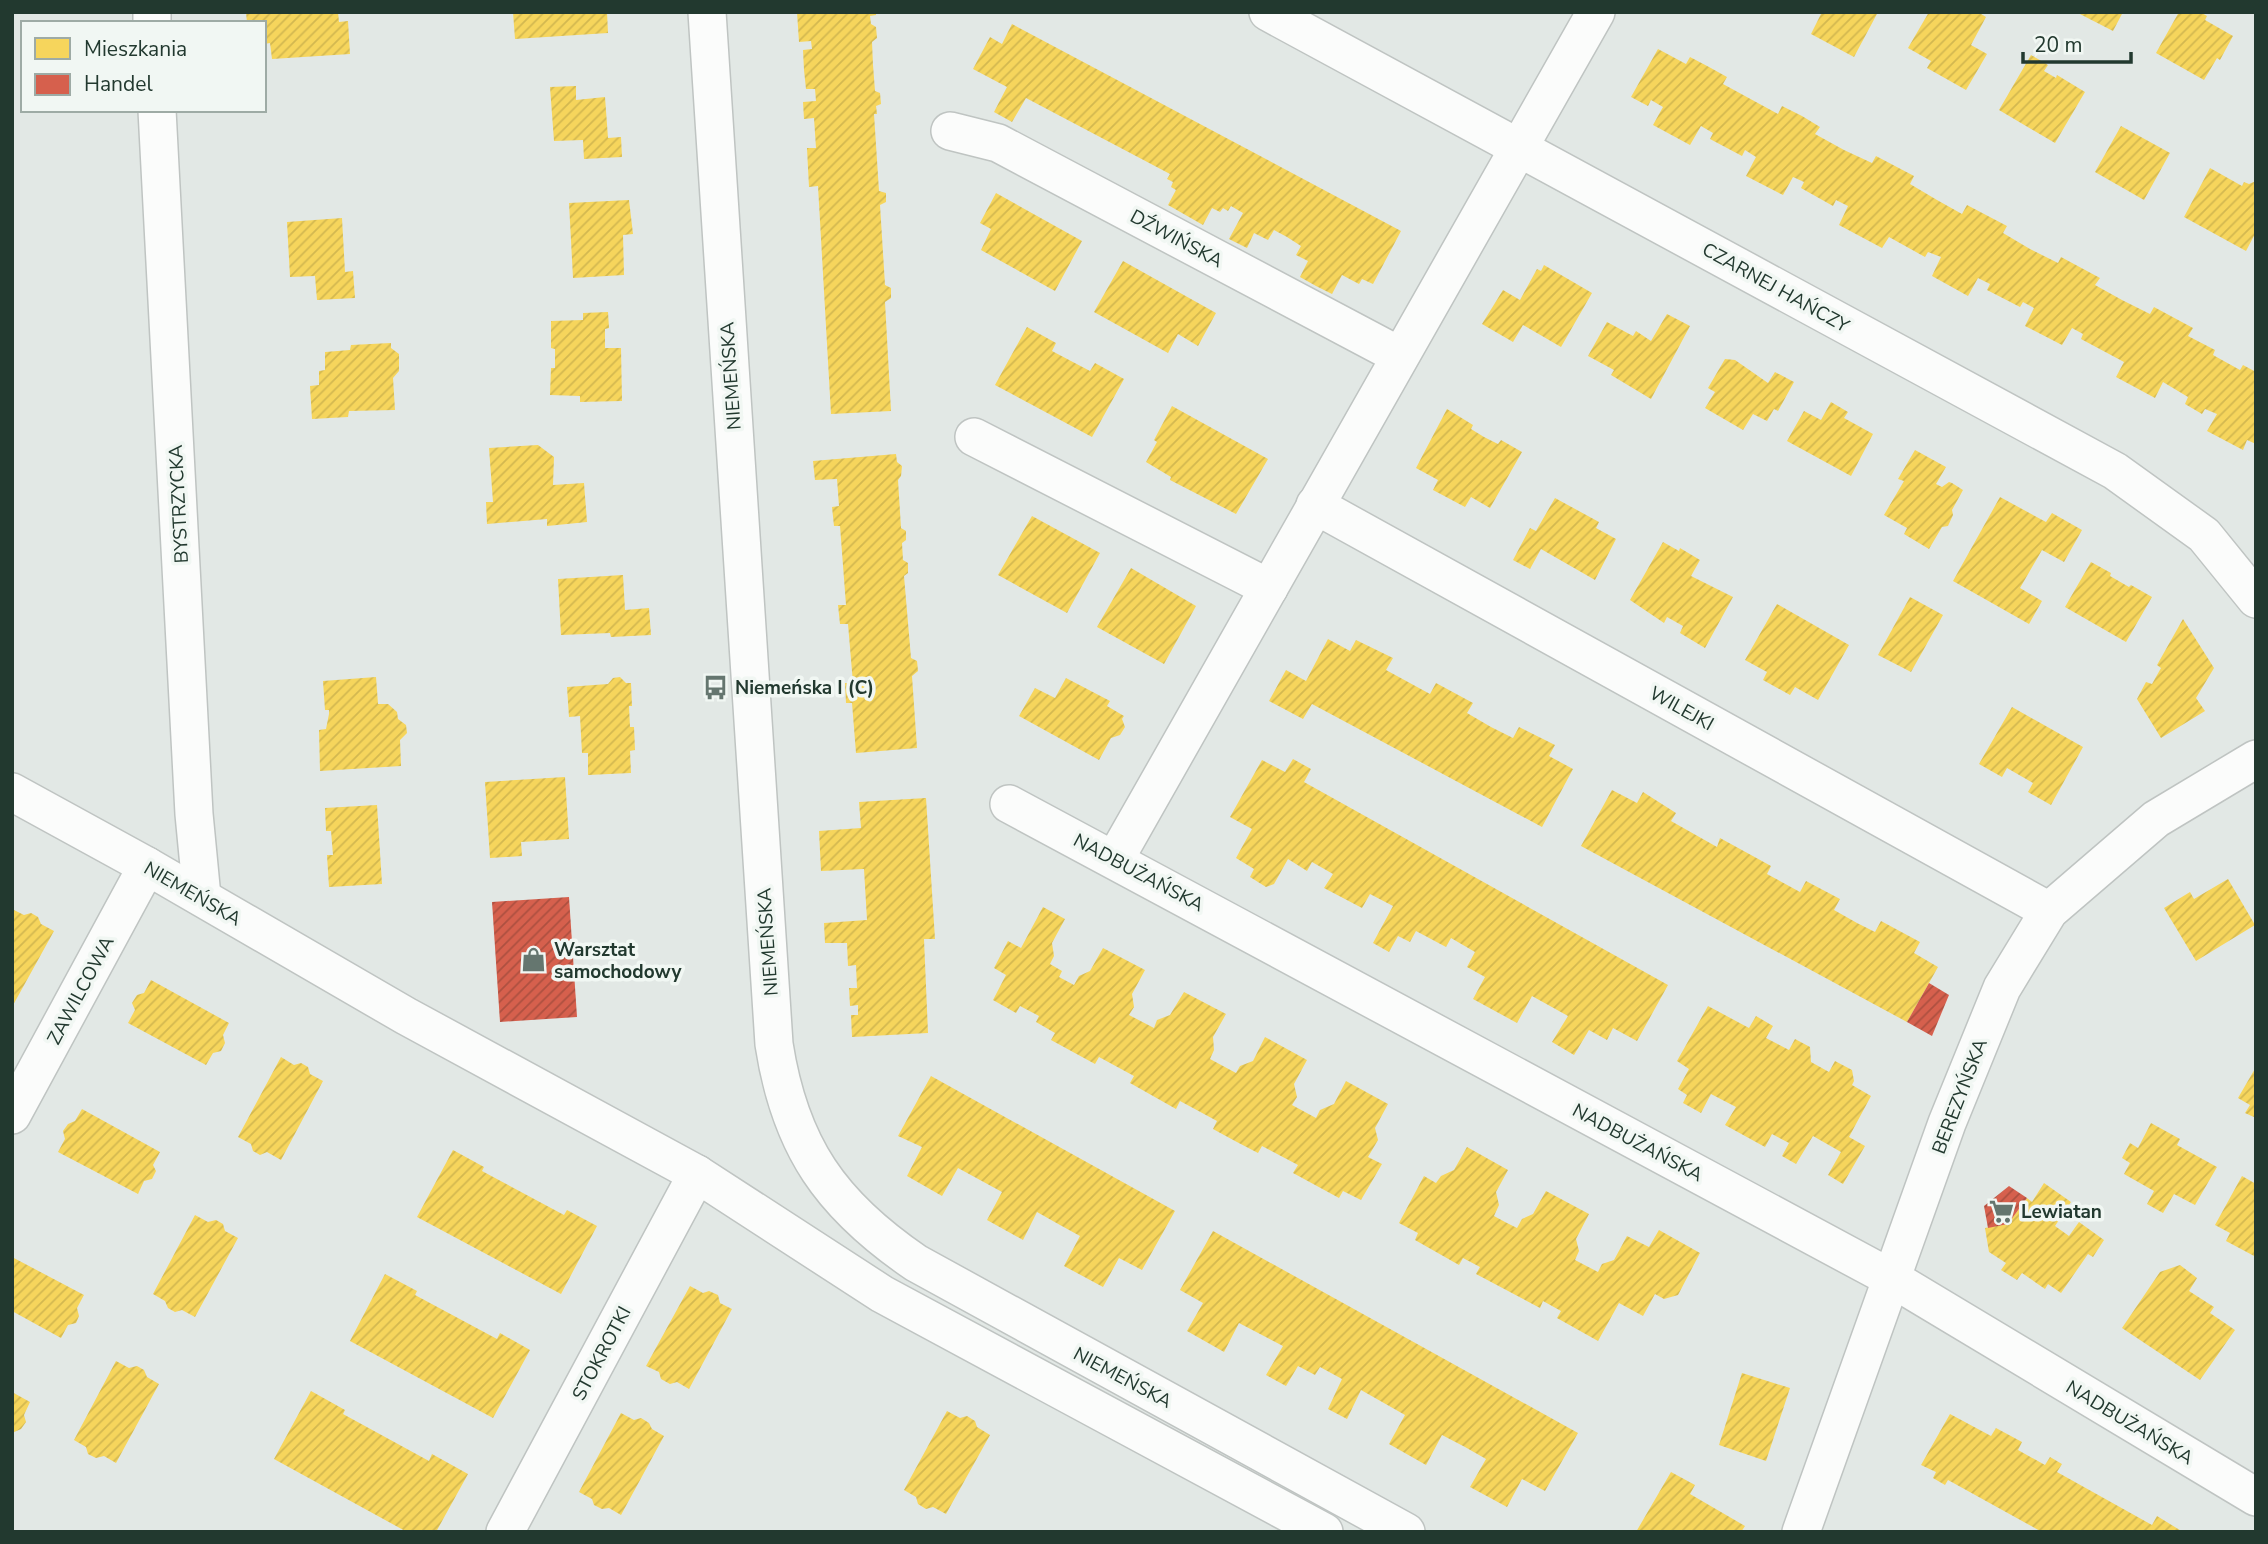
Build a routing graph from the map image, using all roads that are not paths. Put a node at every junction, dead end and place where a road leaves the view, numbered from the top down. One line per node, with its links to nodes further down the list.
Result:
1 (707, 12): 25 (street, NIEMEŃSKA)
2 (1268, 12): 6 (street, CZARNEJ HAŃCZY)
3 (1596, 12): 6 (street)
4 (157, 112): 17 (street, BYSTRZYCKA)
5 (950, 131): 7 (street, DŹWIŃSKA)
6 (1519, 147): 7 (street); 11 (street, CZARNEJ HAŃCZY)
7 (1400, 356): 9 (street)
8 (974, 437): 10 (street)
9 (1315, 505): 10 (street); 18 (street, WILEJKI)
10 (1269, 588): 15 (street)
11 (2256, 599)
12 (2256, 760): 18 (street, BEREZYŃSKA)
13 (12, 792): 16 (street, NIEMEŃSKA)
14 (1009, 804): 15 (street, NADBUŻAŃSKA)
15 (1115, 859): 21 (street, NADBUŻAŃSKA)
16 (147, 866): 17 (street, NIEMEŃSKA); 19 (street, ZAWILCOWA)
17 (202, 897): 20 (street, NIEMEŃSKA)
18 (2049, 911): 21 (street, BEREZYŃSKA)
19 (12, 1115)
20 (697, 1174): 23 (street, STOKROTKI); 24 (street, NIEMEŃSKA)
21 (1891, 1278): 22 (street, NADBUŻAŃSKA); 26 (street, BEREZYŃSKA)
22 (2256, 1497)
23 (505, 1532)
24 (1324, 1532)
25 (1406, 1532)
26 (1801, 1532)

